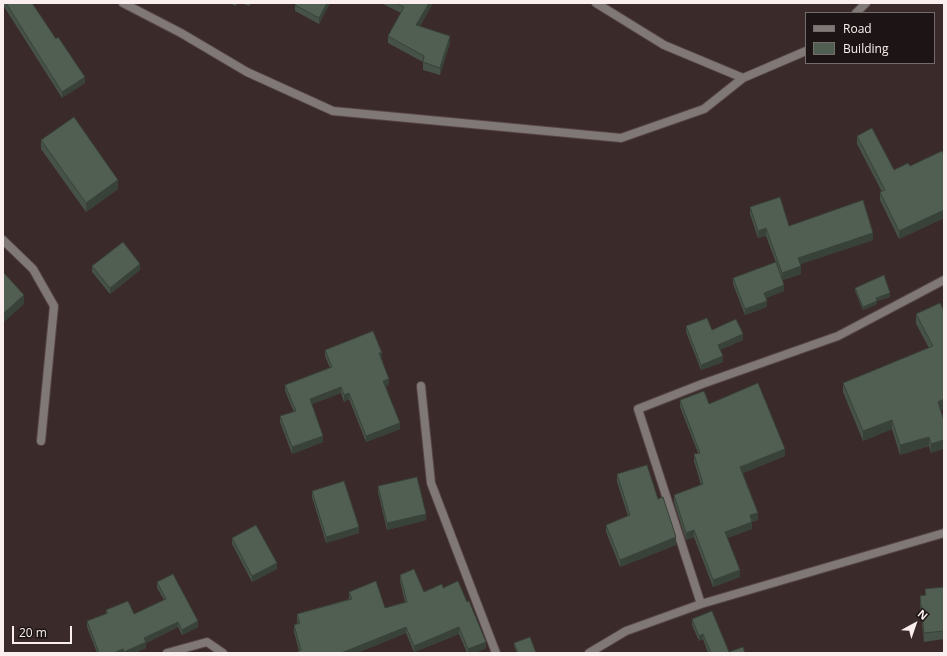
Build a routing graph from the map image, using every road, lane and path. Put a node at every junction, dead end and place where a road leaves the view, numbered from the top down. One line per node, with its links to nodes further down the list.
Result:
1 (123, 3): 6 (street)
2 (596, 3): 6 (street)
3 (866, 3): 4 (street)
4 (857, 12)
5 (805, 51): 6 (street)
6 (743, 78)
7 (3, 240): 10 (street)
8 (944, 280): 12 (street)
9 (421, 386): 15 (street)
10 (41, 441)
11 (944, 533): 12 (street)
12 (701, 604): 16 (street)
13 (167, 653): 14 (street)
14 (223, 653)
15 (496, 653)
16 (589, 653)

